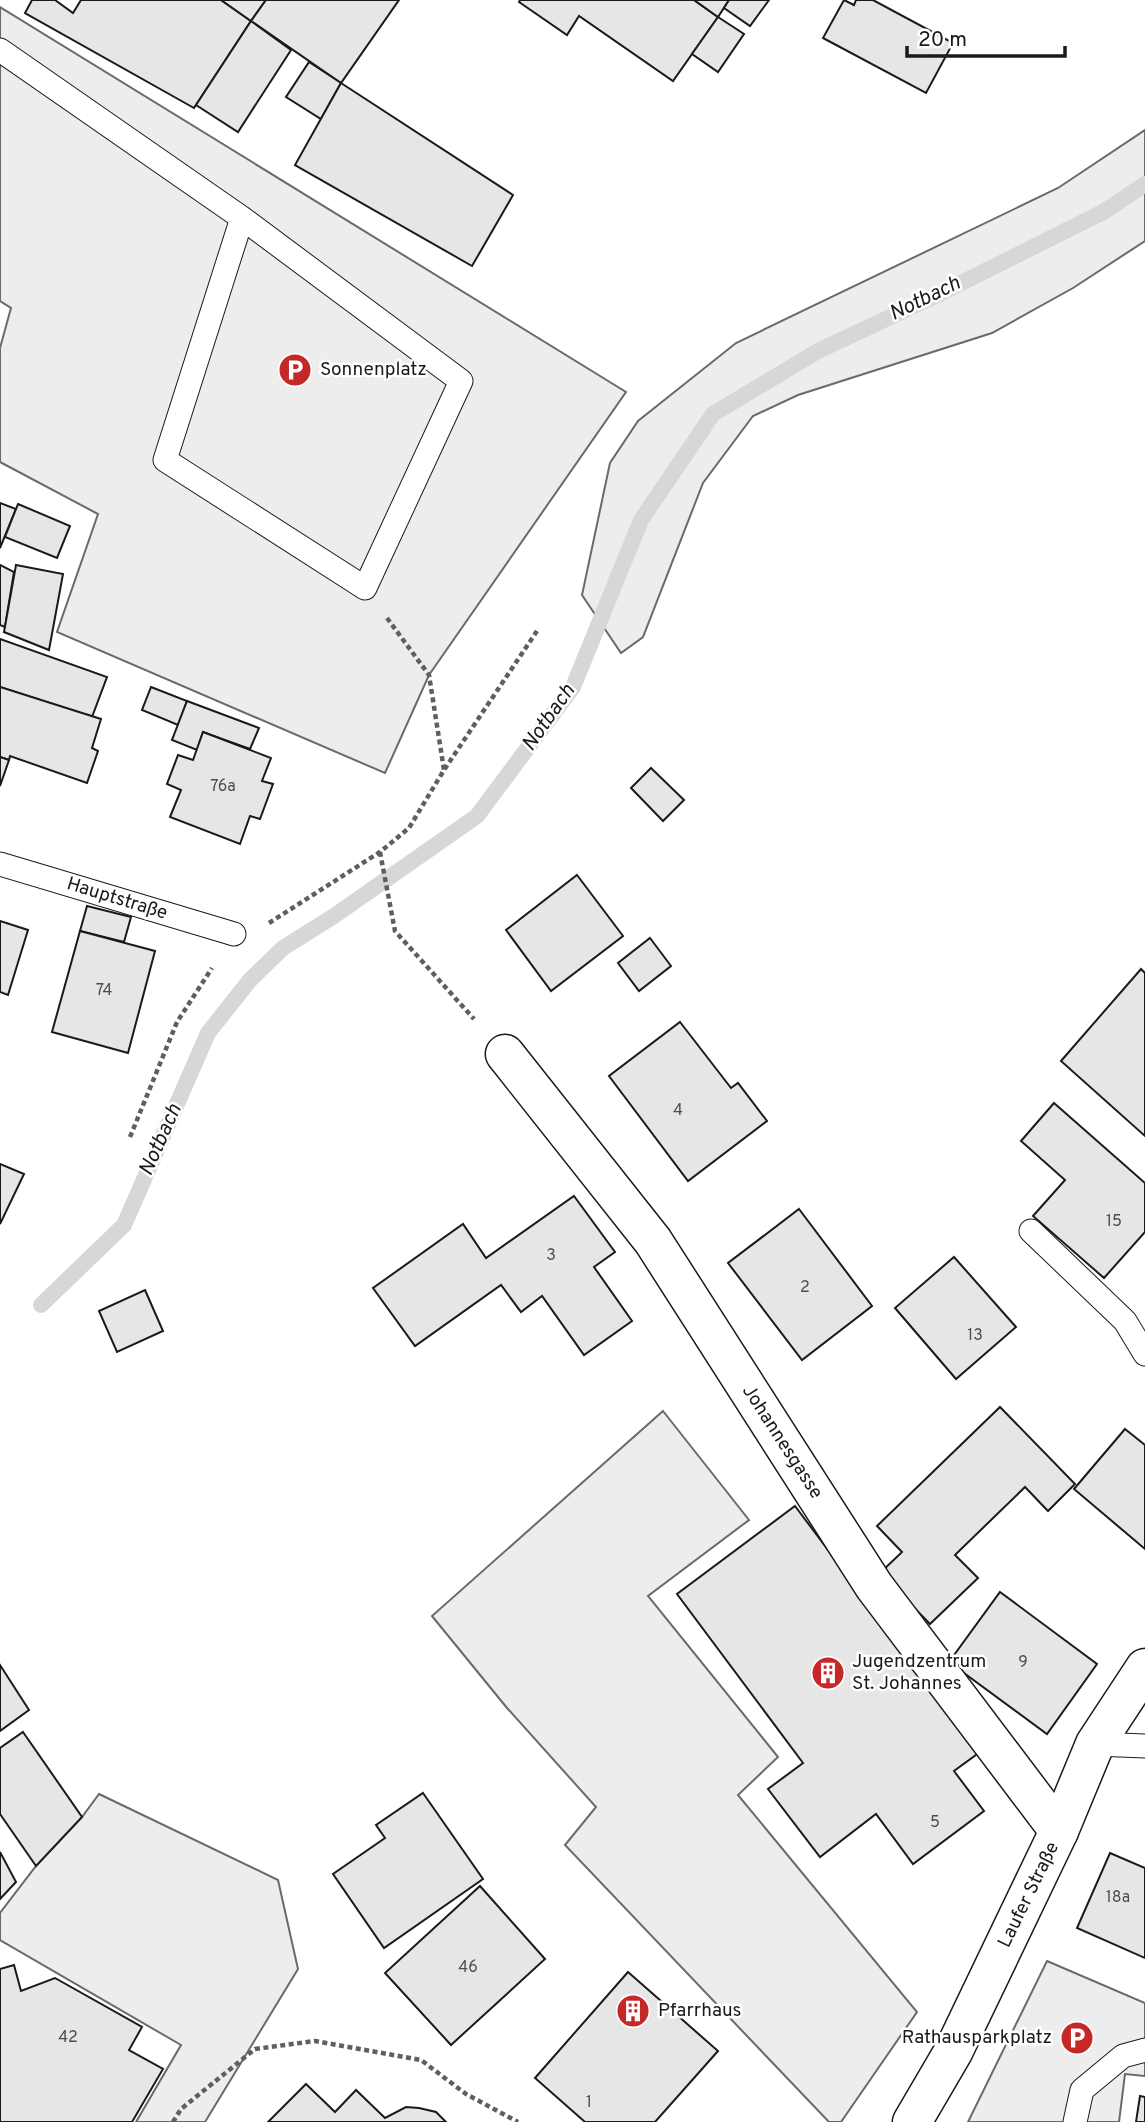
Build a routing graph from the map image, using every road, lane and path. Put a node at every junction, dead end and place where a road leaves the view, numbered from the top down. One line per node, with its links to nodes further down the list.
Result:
1 (0, 50): 2 (lane)
2 (242, 218): 3 (lane); 3 (lane)
3 (365, 588): 5 (path)
4 (537, 631): 5 (path)
5 (444, 770): 6 (path)
6 (380, 852): 8 (path); 9 (path)
7 (0, 864): 8 (lane, Hauptstraße)
8 (234, 934): 10 (path)
9 (505, 1054): 16 (street, Johannesgasse)
10 (130, 1137)
11 (1031, 1231): 12 (lane)
12 (1145, 1354)
13 (1145, 1668): 14 (street, Laufer Straße)
14 (1095, 1744): 15 (lane); 16 (street, Laufer Straße)
15 (1145, 1745)
16 (1059, 1832): 20 (street, Laufer Straße)
17 (1145, 2050): 21 (lane)
18 (173, 2122): 19 (path)
19 (518, 2122)
20 (912, 2122)
21 (1074, 2122)

